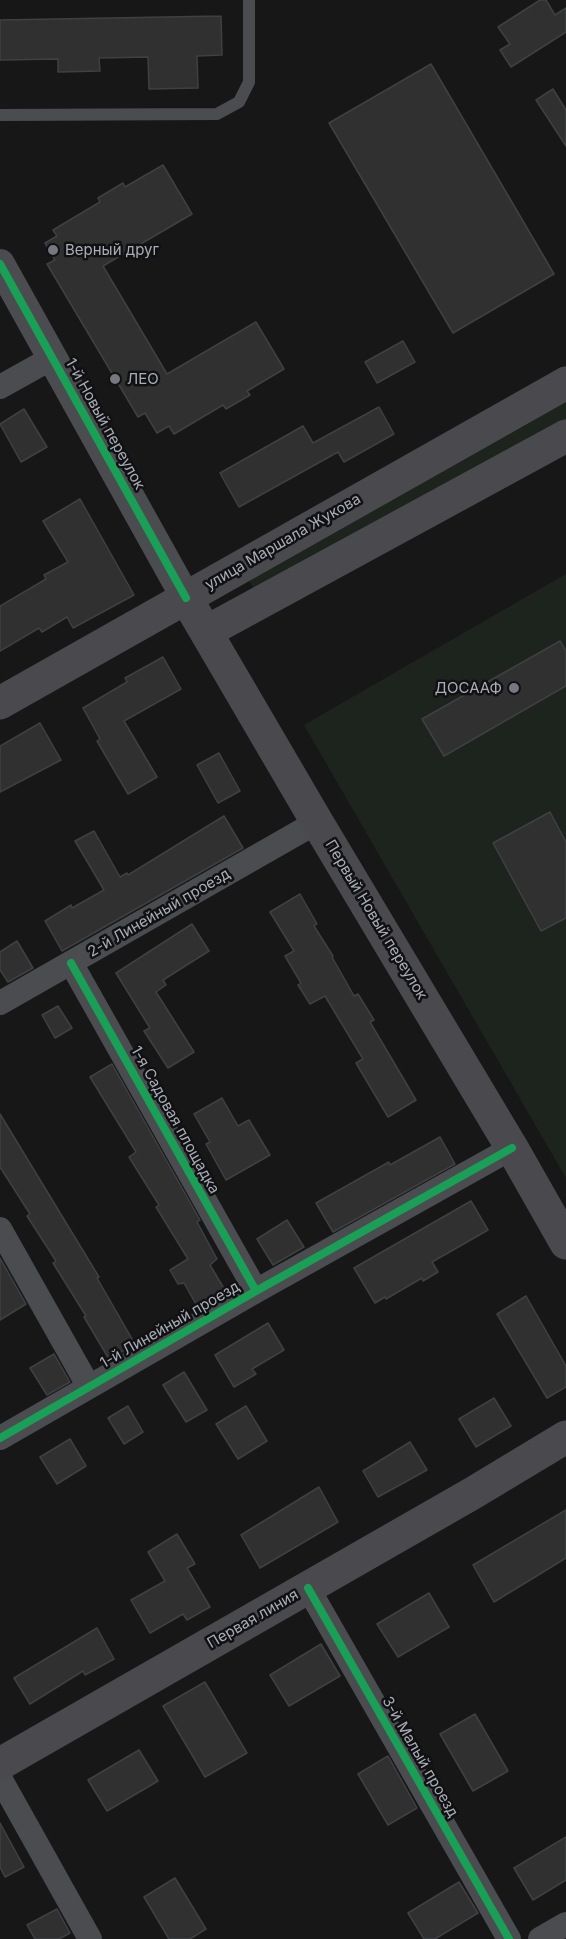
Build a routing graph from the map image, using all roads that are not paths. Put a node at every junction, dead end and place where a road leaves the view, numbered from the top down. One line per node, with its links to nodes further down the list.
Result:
1 (249, 0): 2 (lane)
2 (0, 115)
3 (0, 264): 4 (street, 1-й Новый переулок)
4 (52, 358): 6 (street); 8 (street, 1-й Новый переулок)
5 (566, 383): 8 (main road, улица Маршала Жукова)
6 (0, 387)
7 (566, 436): 9 (main road)
8 (186, 597): 9 (main road, Первый Новый переулок); 10 (main road, улица Маршала Жукова)
9 (206, 632): 11 (main road, Первый Новый переулок)
10 (0, 703)
11 (317, 822): 12 (street, 2-й Линейный проезд); 14 (main road, Первый Новый переулок)
12 (71, 963): 13 (street, 2-й Линейный проезд); 17 (street, 1-я Садовая площадка)
13 (0, 1003)
14 (512, 1148): 16 (main road, Первый Новый переулок); 17 (street, 1-й Линейный проезд)
15 (0, 1229): 18 (street)
16 (566, 1243)
17 (256, 1291): 18 (street, 1-й Линейный проезд)
18 (89, 1387): 20 (street, 1-й Линейный проезд)
19 (566, 1437): 21 (main road, Первая линия)
20 (0, 1438)
21 (308, 1588): 22 (main road, Первая линия); 26 (street, 3-й Малый проезд)
22 (0, 1764)
23 (0, 1778): 25 (street)
24 (566, 1924): 27 (street)
25 (90, 1939)
26 (509, 1939)
27 (540, 1939)

